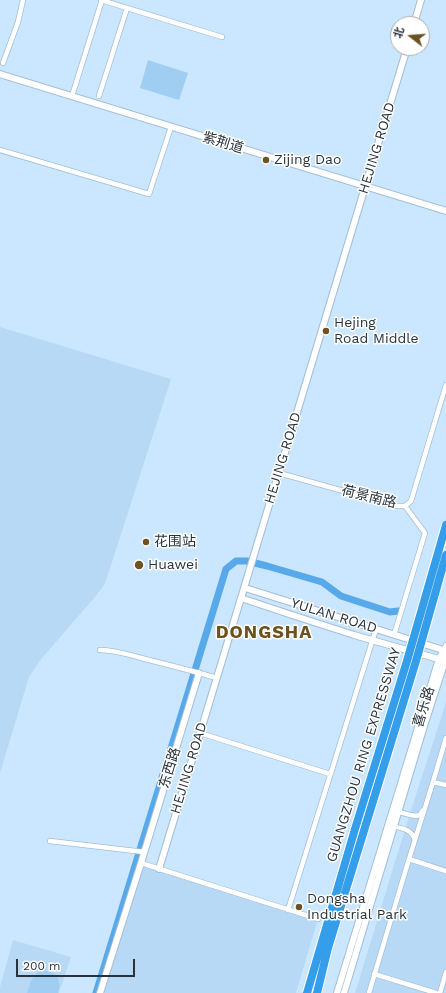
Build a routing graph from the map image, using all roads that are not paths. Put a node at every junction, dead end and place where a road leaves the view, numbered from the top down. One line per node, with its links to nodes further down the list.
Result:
1 (23, 0): 8 (street)
2 (102, 0): 4 (street); 10 (street)
3 (421, 0): 5 (street)
4 (127, 8): 6 (street); 11 (street)
5 (416, 16)
6 (222, 37)
7 (405, 56): 14 (street, HEJING ROAD)
8 (4, 63)
9 (0, 74): 10 (street, 紫荆道)
10 (72, 96): 12 (street, 紫荆道)
11 (99, 96)
12 (171, 127): 13 (street); 14 (street, 紫荆道)
13 (0, 150)
14 (366, 187): 15 (street, 紫荆道); 17 (street, HEJING ROAD)
15 (446, 211)
16 (446, 385): 18 (street, 荷景南路)
17 (278, 473): 18 (street, 荷景南路); 21 (street, HEJING ROAD)
18 (405, 506): 24 (street)
19 (446, 525): 51 (highway, GUANGZHOU RING EXPRESSWAY, bridge)
20 (446, 555): 52 (highway, GUANGZHOU RING EXPRESSWAY, bridge)
21 (244, 588): 22 (street, HEJING ROAD); 23 (street, YULAN ROAD)
22 (241, 598): 25 (street, YULAN ROAD); 30 (street, HEJING ROAD)
23 (376, 629): 24 (street, YULAN ROAD); 25 (street)
24 (394, 635): 26 (street, YULAN ROAD)
25 (373, 640): 28 (street, YULAN ROAD); 33 (street)
26 (445, 649): 28 (street, 喜乐路)
27 (100, 650): 29 (street)
28 (443, 660): 37 (street, 喜乐路)
29 (199, 673): 30 (street); 41 (street, 东西路)
30 (217, 678): 31 (street, HEJING ROAD)
31 (200, 733): 33 (street); 44 (street, HEJING ROAD)
32 (446, 738): 34 (street)
33 (330, 774): 46 (street)
34 (433, 782): 35 (street); 36 (street)
35 (446, 785)
36 (425, 807): 37 (street); 40 (street)
37 (396, 811): 38 (street, 喜乐路)
38 (391, 825): 40 (street); 53 (street, 喜乐路); 54 (street, 喜乐路)
39 (50, 841): 41 (street)
40 (414, 844): 42 (street)
41 (144, 852): 43 (street, 东西路)
42 (409, 859): 45 (street); 49 (street)
43 (141, 863): 44 (street); 50 (street, 东西路)
44 (159, 869): 46 (street)
45 (446, 871)
46 (288, 910): 47 (street)
47 (318, 919)
48 (446, 972): 57 (street)
49 (374, 974): 55 (street); 56 (street)
50 (100, 993)
51 (307, 993)
52 (317, 993)
53 (338, 993)
54 (344, 993)
55 (369, 993)
56 (436, 993)
57 (440, 993)

